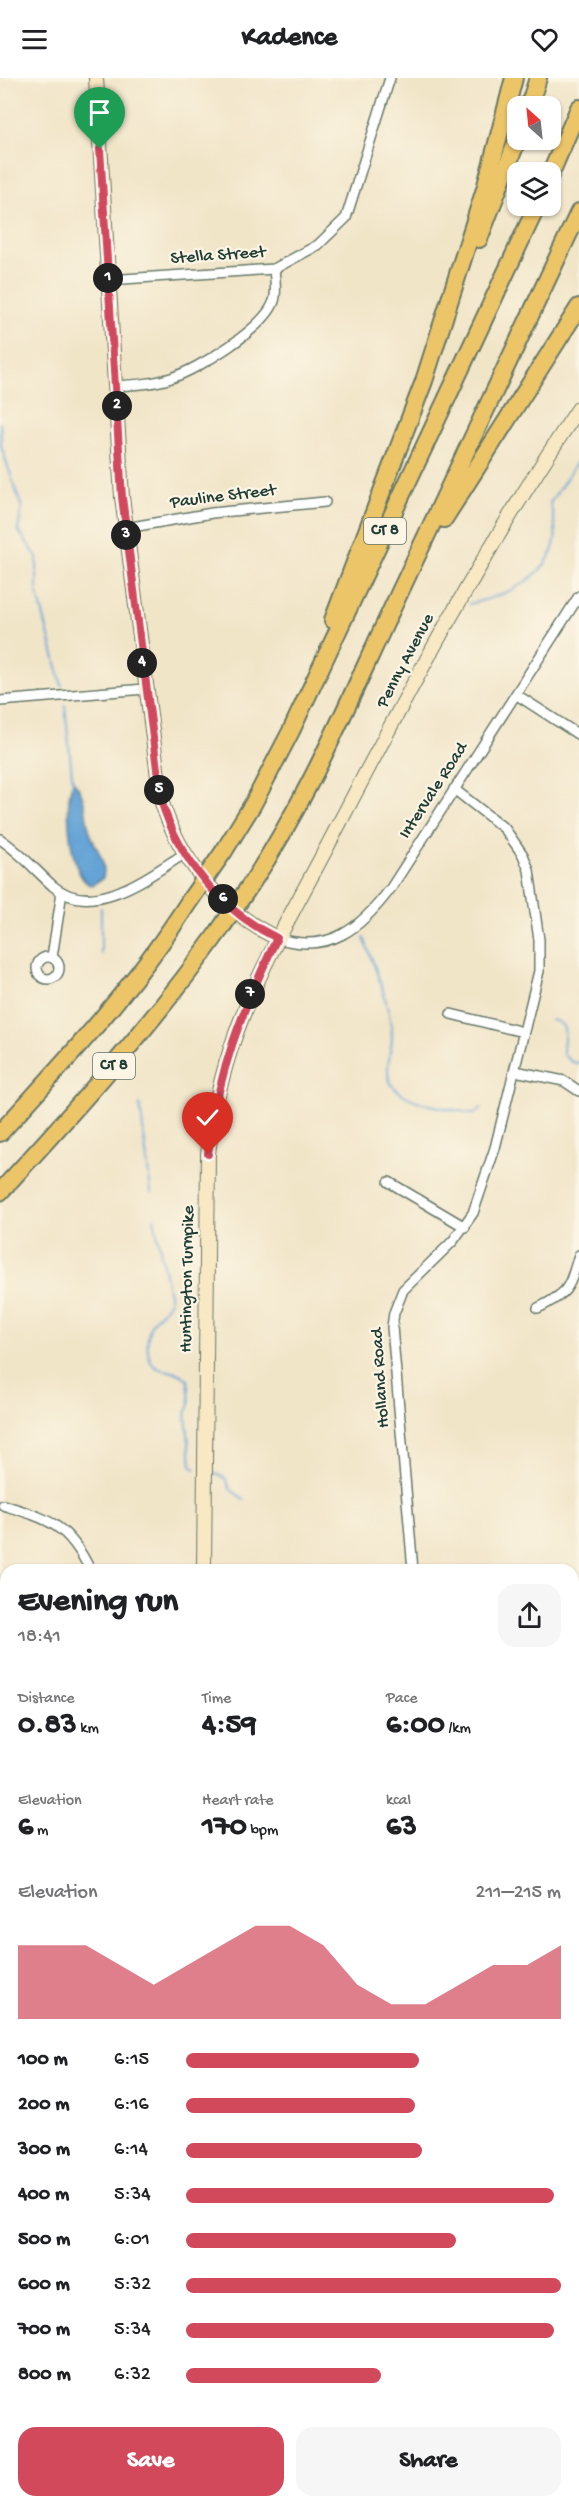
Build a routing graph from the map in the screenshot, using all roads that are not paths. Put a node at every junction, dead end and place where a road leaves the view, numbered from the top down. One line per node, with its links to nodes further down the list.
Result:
1 (96, 78): 12 (main road)
2 (390, 78): 11 (street, Stella Street)
3 (514, 78): 14 (highway)
4 (538, 78): 5 (highway)
5 (532, 96)
6 (579, 108): 8 (highway)
7 (513, 150): 14 (highway)
8 (556, 162)
9 (579, 212): 19 (highway, CT 8)
10 (532, 216): 24 (highway, CT 8)
11 (274, 269): 12 (street, Stella Street); 15 (street)
12 (108, 280): 15 (main road)
13 (579, 307): 19 (highway)
14 (424, 381): 24 (highway)
15 (116, 386): 18 (main road)
16 (579, 408): 30 (main road, Penny Avenue)
17 (325, 502): 18 (street, Pauline Street)
18 (126, 528): 21 (main road)
19 (396, 600): 38 (highway, CT 8, bridge)
20 (577, 602): 22 (street, Intervale Road)
21 (145, 689): 23 (street); 28 (main road)
22 (518, 695): 25 (street); 26 (street, Intervale Road)
23 (0, 701)
24 (291, 731): 36 (highway, CT 8, bridge)
25 (579, 735)
26 (454, 789): 30 (street, Intervale Road); 33 (street, Holland Road)
27 (0, 839): 29 (street)
28 (184, 854): 29 (street); 30 (main road)
29 (62, 892): 31 (street)
30 (277, 938): 44 (main road, Huntington Turnpike)
31 (52, 957)
32 (451, 1014): 33 (street)
33 (523, 1032): 34 (street, Holland Road)
34 (515, 1071): 35 (street); 39 (street, Holland Road)
35 (579, 1091)
36 (0, 1133)
37 (389, 1182): 39 (street)
38 (0, 1192)
39 (465, 1227): 45 (street, Holland Road)
40 (579, 1255): 41 (street)
41 (538, 1308)
42 (3, 1505): 43 (street)
43 (87, 1564)
44 (204, 1564)
45 (412, 1564)

